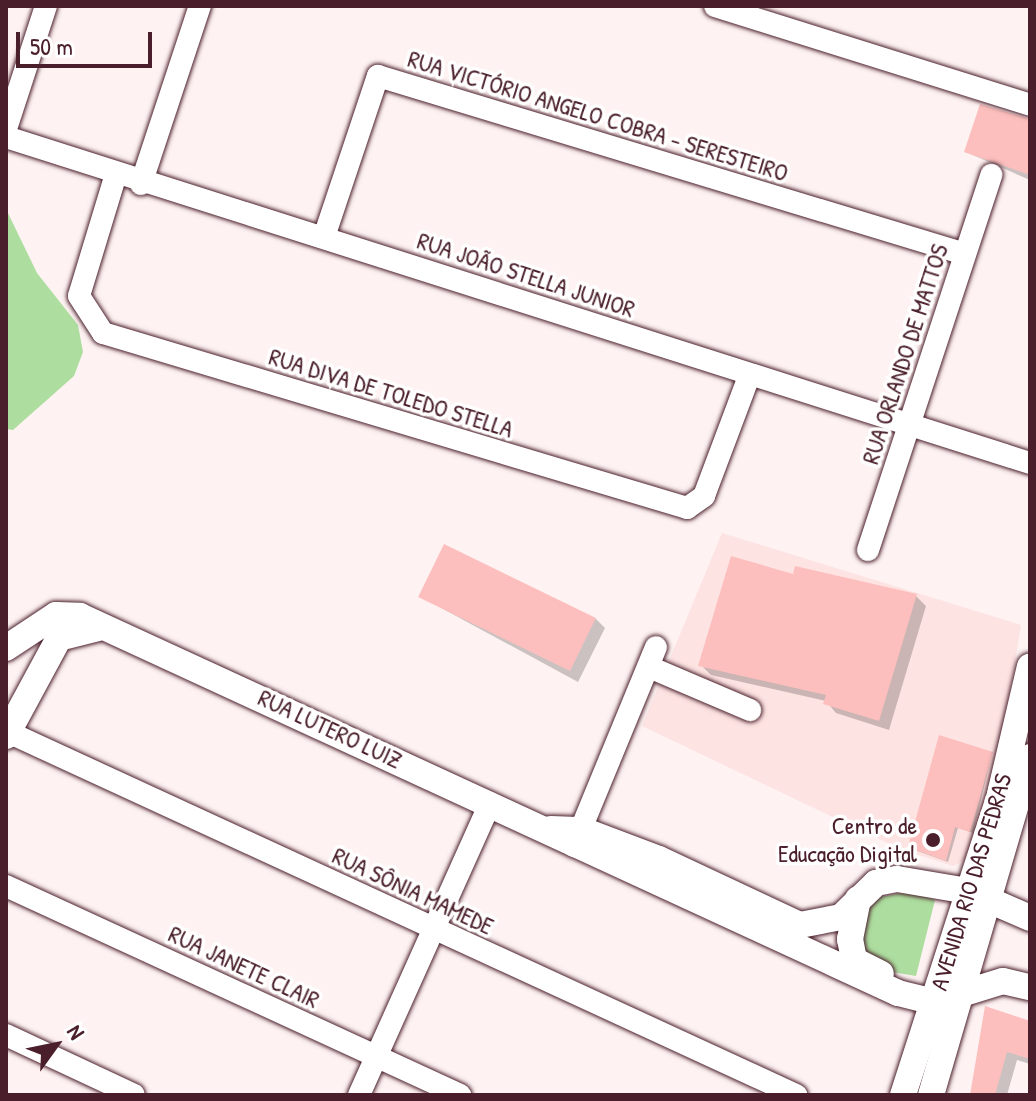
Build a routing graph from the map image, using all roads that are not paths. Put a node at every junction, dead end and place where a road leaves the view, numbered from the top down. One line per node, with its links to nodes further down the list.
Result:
1 (46, 6): 5 (street)
2 (200, 6): 9 (street)
3 (715, 6): 4 (street)
4 (1030, 105)
5 (6, 129)
6 (6, 137): 7 (street, RUA JOÃO STELLA JUNIOR)
7 (116, 174): 9 (street, RUA JOÃO STELLA JUNIOR); 12 (street, RUA DIVA DE TOLEDO STELLA)
8 (991, 175): 11 (street, RUA ORLANDO DE MATTOS)
9 (141, 184): 10 (street, RUA JOÃO STELLA JUNIOR)
10 (324, 237): 11 (street, RUA VICTÓRIO ANGELO COBRA - SERESTEIRO); 12 (street, RUA JOÃO STELLA JUNIOR)
11 (965, 254): 13 (street, RUA ORLANDO DE MATTOS)
12 (749, 376): 13 (street, RUA JOÃO STELLA JUNIOR)
13 (909, 424): 14 (street, RUA JOÃO STELLA JUNIOR); 15 (street, RUA ORLANDO DE MATTOS)
14 (1030, 463)
15 (868, 550)
16 (110, 627): 17 (street, RUA LUTERO LUIZ); 20 (street); 22 (street, RUA LUTERO LUIZ)
17 (6, 648)
18 (1030, 666): 25 (street, AVENIDA RIO DAS PEDRAS)
19 (750, 710): 23 (street)
20 (8, 724): 28 (street, RUA SÔNIA MAMEDE)
21 (1030, 757): 25 (street, AVENIDA RIO DAS PEDRAS)
22 (490, 803): 23 (street, RUA LUTERO LUIZ); 28 (street)
23 (578, 839): 26 (street, RUA LUTERO LUIZ); 31 (street, RUA LUTERO LUIZ)
24 (6, 886): 34 (street, RUA JANETE CLAIR)
25 (979, 896): 26 (street, RUA LUTERO LUIZ); 27 (street, RUA LUTERO LUIZ); 30 (street, AVENIDA RIO DAS PEDRAS); 32 (street, AVENIDA RIO DAS PEDRAS)
26 (858, 899): 31 (street)
27 (1030, 918)
28 (435, 930): 34 (street); 38 (street, RUA SÔNIA MAMEDE)
29 (1030, 987): 30 (street)
30 (962, 990): 32 (street); 40 (street, AVENIDA RIO DAS PEDRAS)
31 (898, 993): 32 (street, RUA LUTERO LUIZ)
32 (935, 1002): 39 (street, AVENIDA RIO DAS PEDRAS)
33 (6, 1035): 35 (street)
34 (377, 1057): 36 (street); 37 (street, RUA JANETE CLAIR)
35 (134, 1095)
36 (359, 1095)
37 (460, 1095)
38 (796, 1095)
39 (903, 1095)
40 (931, 1095)

